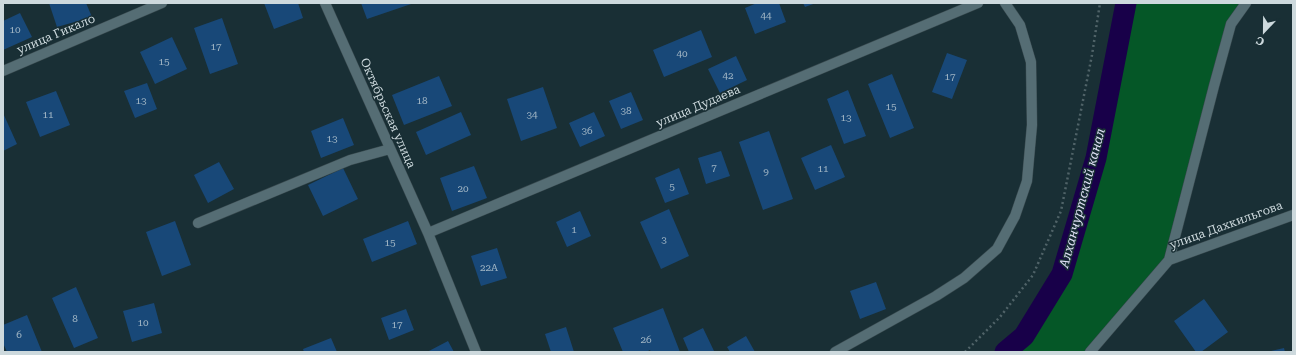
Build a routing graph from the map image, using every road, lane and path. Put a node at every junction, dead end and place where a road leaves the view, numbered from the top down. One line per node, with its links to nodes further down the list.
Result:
1 (162, 3): 7 (street, улица Гикало)
2 (325, 3): 8 (street, Октябрьская улица)
3 (978, 3): 11 (street, улица Дудаева)
4 (1005, 3): 14 (street)
5 (1100, 3): 15 (path)
6 (1246, 3): 12 (street)
7 (3, 71)
8 (390, 149): 10 (street); 11 (street, Октябрьская улица)
9 (1293, 214): 12 (street, улица Дахкильгова)
10 (198, 223)
11 (428, 234): 13 (street, Октябрьская улица)
12 (1168, 260): 16 (street, улица Дахкильгова)
13 (476, 352)
14 (835, 352)
15 (965, 352)
16 (1090, 352)

